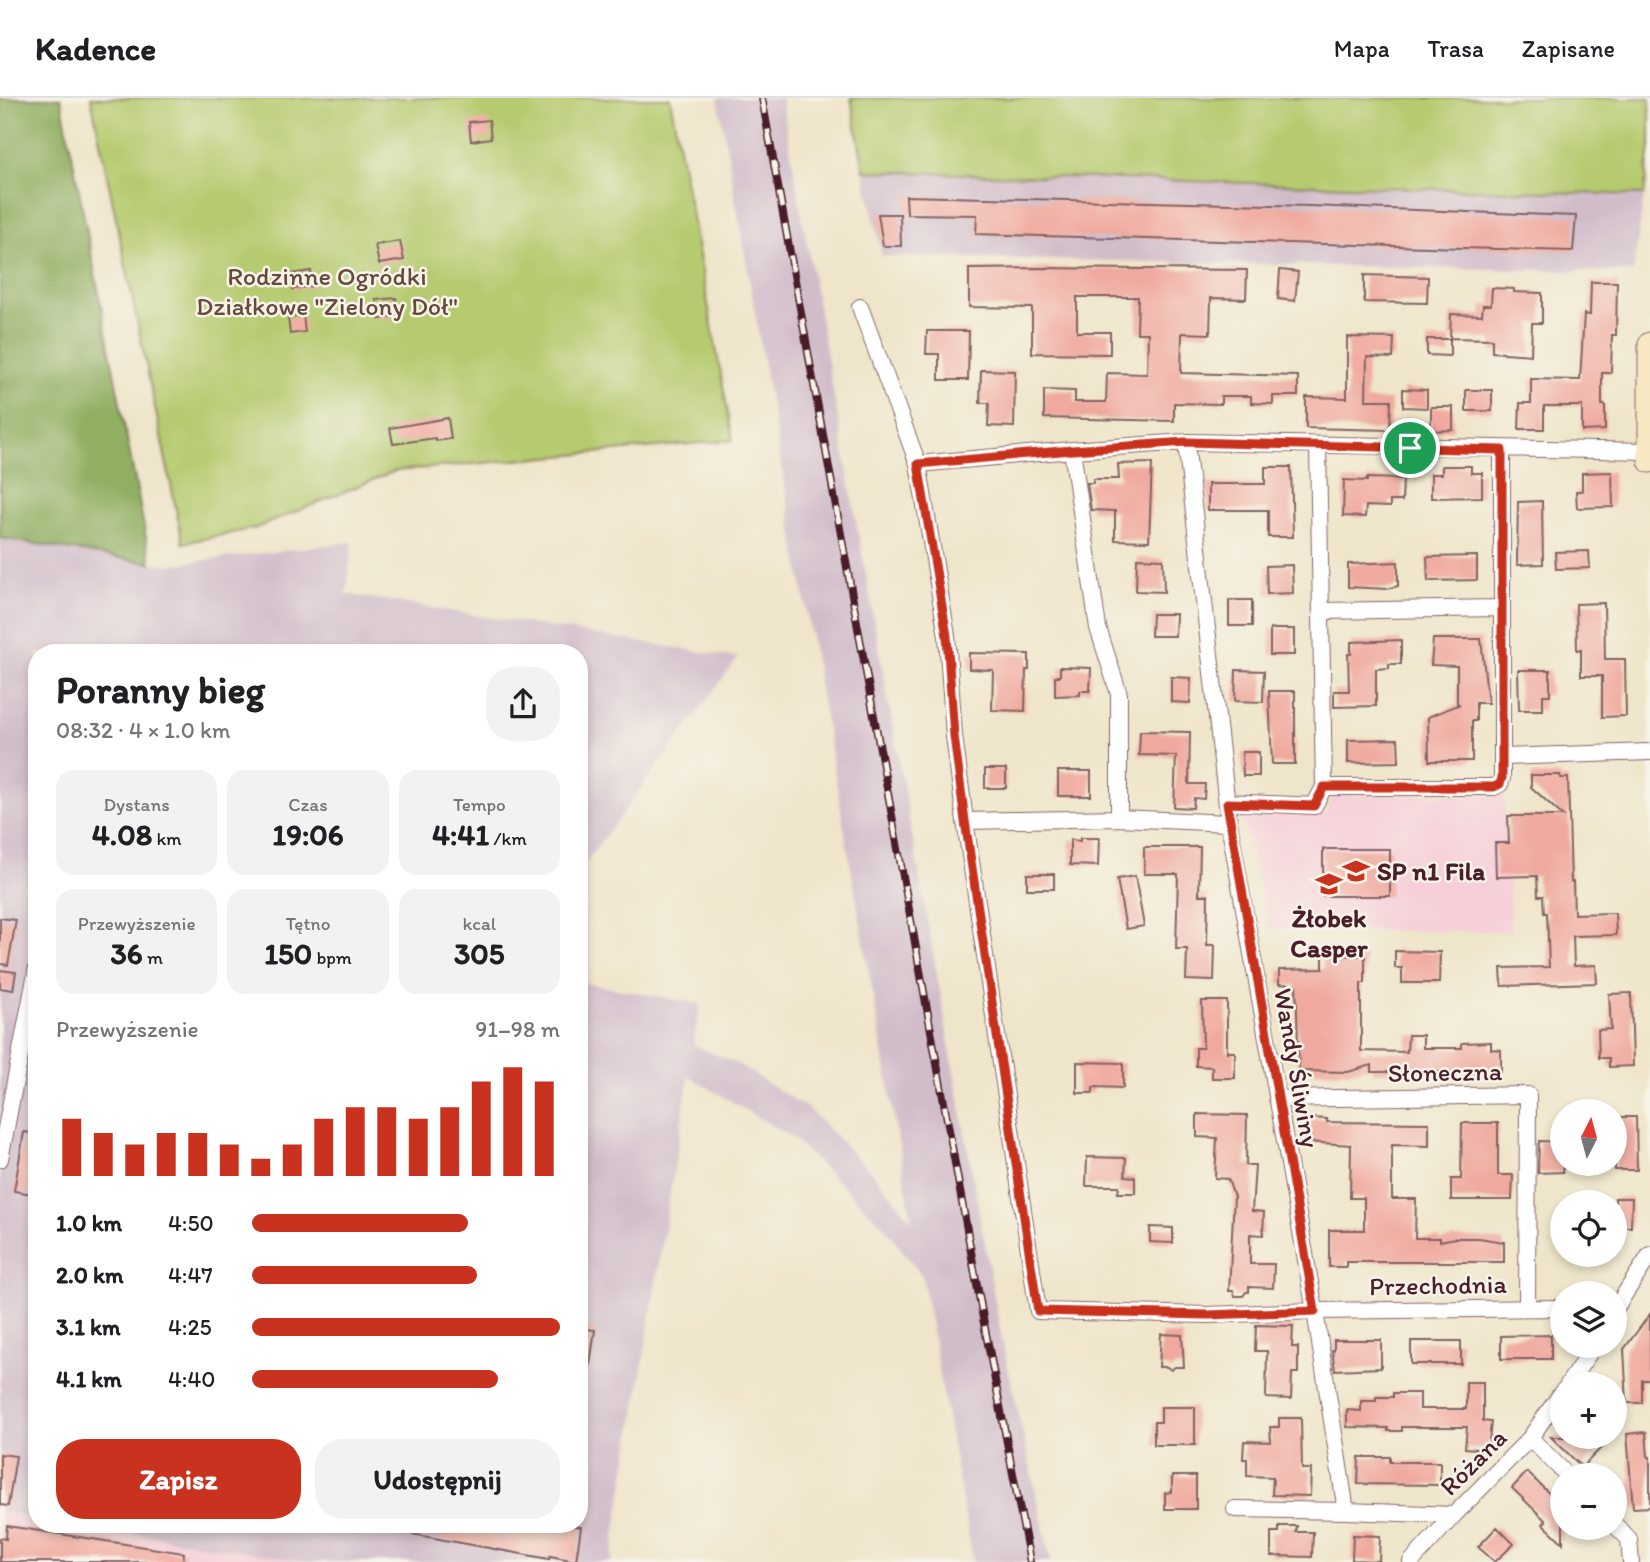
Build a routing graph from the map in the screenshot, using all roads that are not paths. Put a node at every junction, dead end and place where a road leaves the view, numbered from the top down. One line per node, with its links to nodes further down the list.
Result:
1 (860, 307): 9 (street)
2 (1650, 344): 7 (street)
3 (1186, 442): 4 (street); 5 (street); 15 (street, Wandy Śliwiny)
4 (1318, 446): 6 (street); 11 (street)
5 (1072, 450): 9 (street); 16 (street)
6 (1502, 450): 7 (street); 10 (street)
7 (1650, 451): 8 (street)
8 (1650, 461)
9 (918, 464): 17 (street)
10 (1500, 608): 11 (street); 13 (street)
11 (1322, 611): 14 (street)
12 (1650, 752): 13 (street)
13 (1502, 757): 14 (street)
14 (1324, 787): 15 (street)
15 (1227, 803): 18 (street, Wandy Śliwiny)
16 (1119, 818): 17 (street); 18 (street)
17 (965, 821): 26 (street, Przechodnia)
18 (1229, 822): 20 (street, Wandy Śliwiny)
19 (28, 1014): 21 (street)
20 (1277, 1099): 24 (street, Słoneczna); 26 (street, Wandy Śliwiny)
21 (0, 1159)
22 (1650, 1255): 23 (street)
23 (1627, 1291)
24 (1527, 1308): 25 (street, Przechodnia); 26 (street, Przechodnia)
25 (1550, 1308)
26 (1315, 1311): 31 (street, Wandy Śliwiny)
27 (1550, 1410): 28 (street, Różana)
28 (1530, 1438): 29 (street); 32 (street, Różana)
29 (1555, 1463)
30 (1235, 1508): 31 (street)
31 (1346, 1511): 32 (street)
32 (1454, 1515): 34 (street, Różana)
33 (1627, 1537): 35 (street)
34 (1412, 1562)
35 (1631, 1562)

